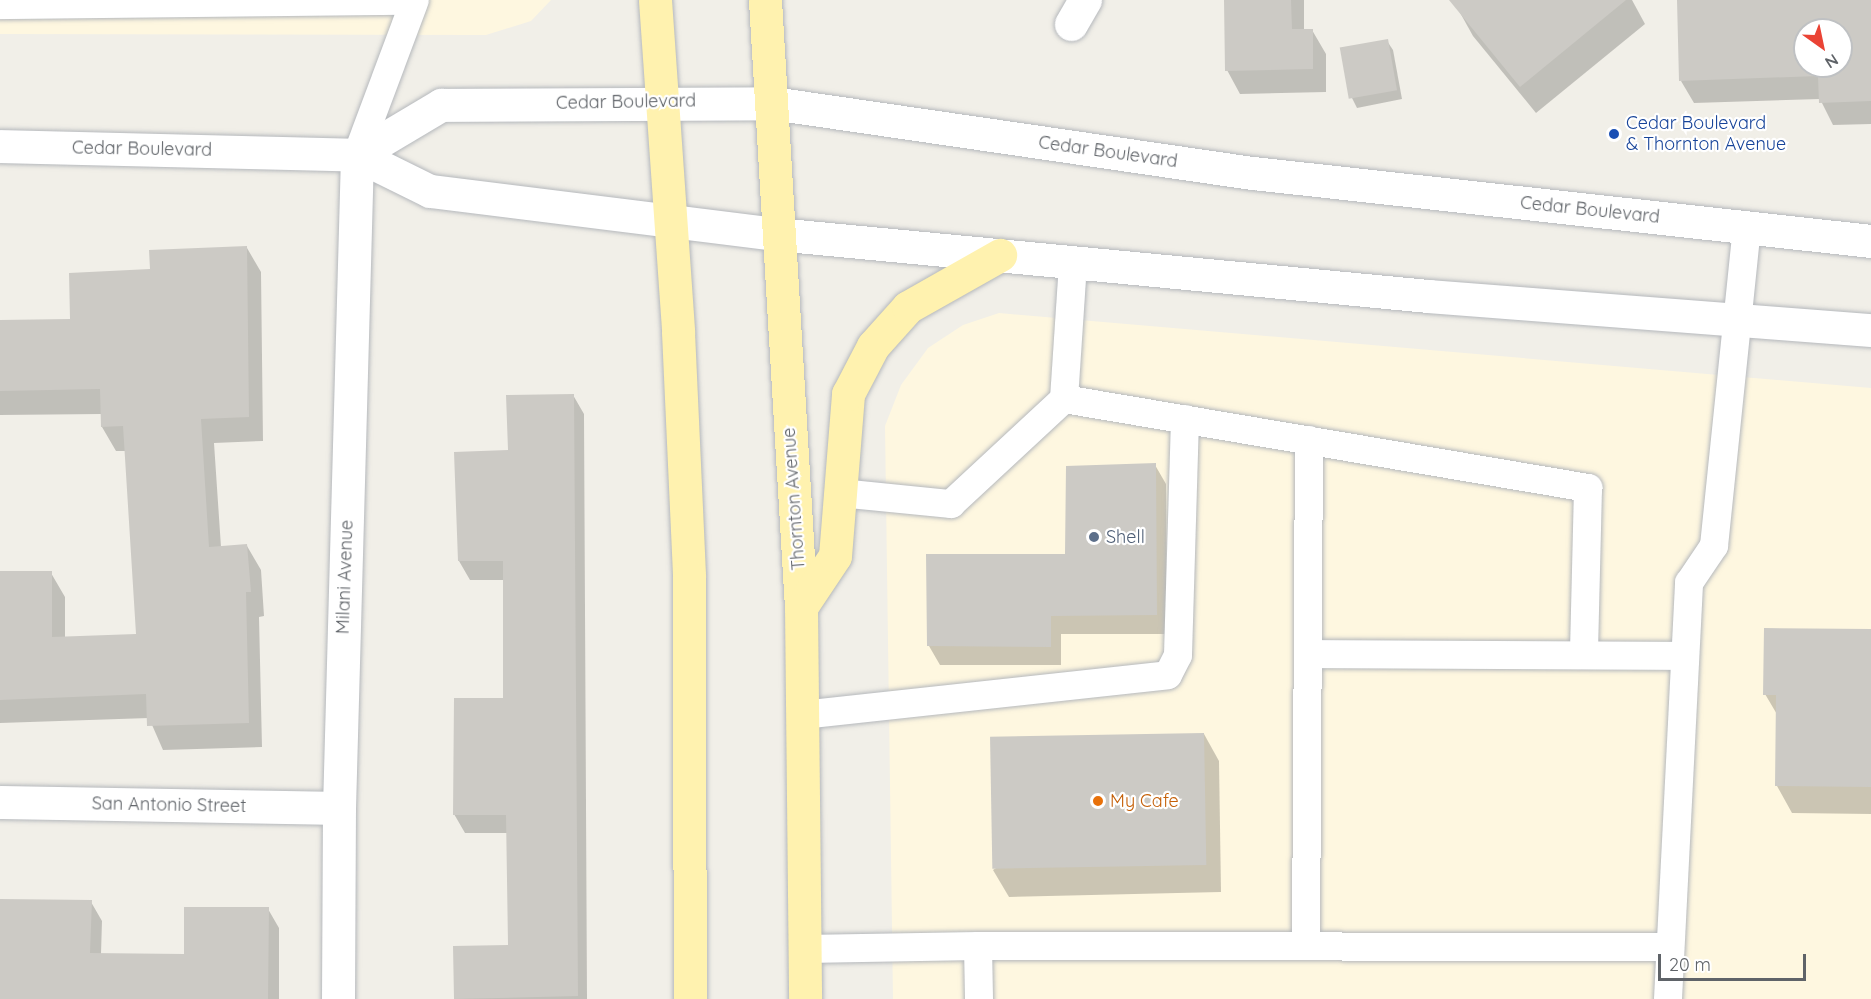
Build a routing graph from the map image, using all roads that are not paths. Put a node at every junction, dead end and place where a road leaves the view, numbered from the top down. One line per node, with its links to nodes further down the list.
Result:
1 (656, 0): 5 (main road)
2 (765, 0): 6 (main road, Thornton Avenue)
3 (414, 1): 4 (lane); 8 (lane)
4 (0, 5)
5 (662, 101): 6 (main road, Cedar Boulevard); 8 (main road, Cedar Boulevard); 9 (main road)
6 (772, 103): 10 (main road, Cedar Boulevard); 11 (main road, Thornton Avenue)
7 (0, 146): 8 (main road, Cedar Boulevard)
8 (357, 155): 9 (main road, Cedar Boulevard); 27 (main road, Milani Avenue)
9 (669, 219): 11 (main road, Cedar Boulevard); 33 (main road)
10 (1747, 228): 12 (main road, Cedar Boulevard); 15 (lane)
11 (776, 234): 13 (main road, Cedar Boulevard); 21 (main road, Thornton Avenue)
12 (1871, 241)
13 (1000, 255): 14 (main road, Cedar Boulevard); 20 (main road)
14 (1073, 262): 15 (main road, Cedar Boulevard); 17 (lane)
15 (1740, 320): 16 (main road, Cedar Boulevard); 24 (lane)
16 (1871, 330)
17 (1064, 399): 18 (lane); 20 (lane)
18 (1185, 419): 19 (lane); 25 (lane)
19 (1309, 440): 22 (lane); 23 (lane)
20 (840, 493): 21 (main road)
21 (801, 607): 25 (main road, Thornton Avenue)
22 (1309, 654): 23 (lane); 28 (lane)
23 (1584, 654): 24 (lane)
24 (1685, 656): 30 (lane)
25 (802, 715): 31 (main road, Thornton Avenue)
26 (0, 802): 27 (main road, San Antonio Street)
27 (339, 808): 32 (main road, Milani Avenue)
28 (1306, 945): 29 (lane); 30 (lane)
29 (978, 946): 31 (lane); 35 (lane)
30 (1670, 947): 36 (lane)
31 (805, 949): 34 (main road, Thornton Avenue)
32 (338, 999)
33 (690, 999)
34 (806, 999)
35 (979, 999)
36 (1668, 999)

